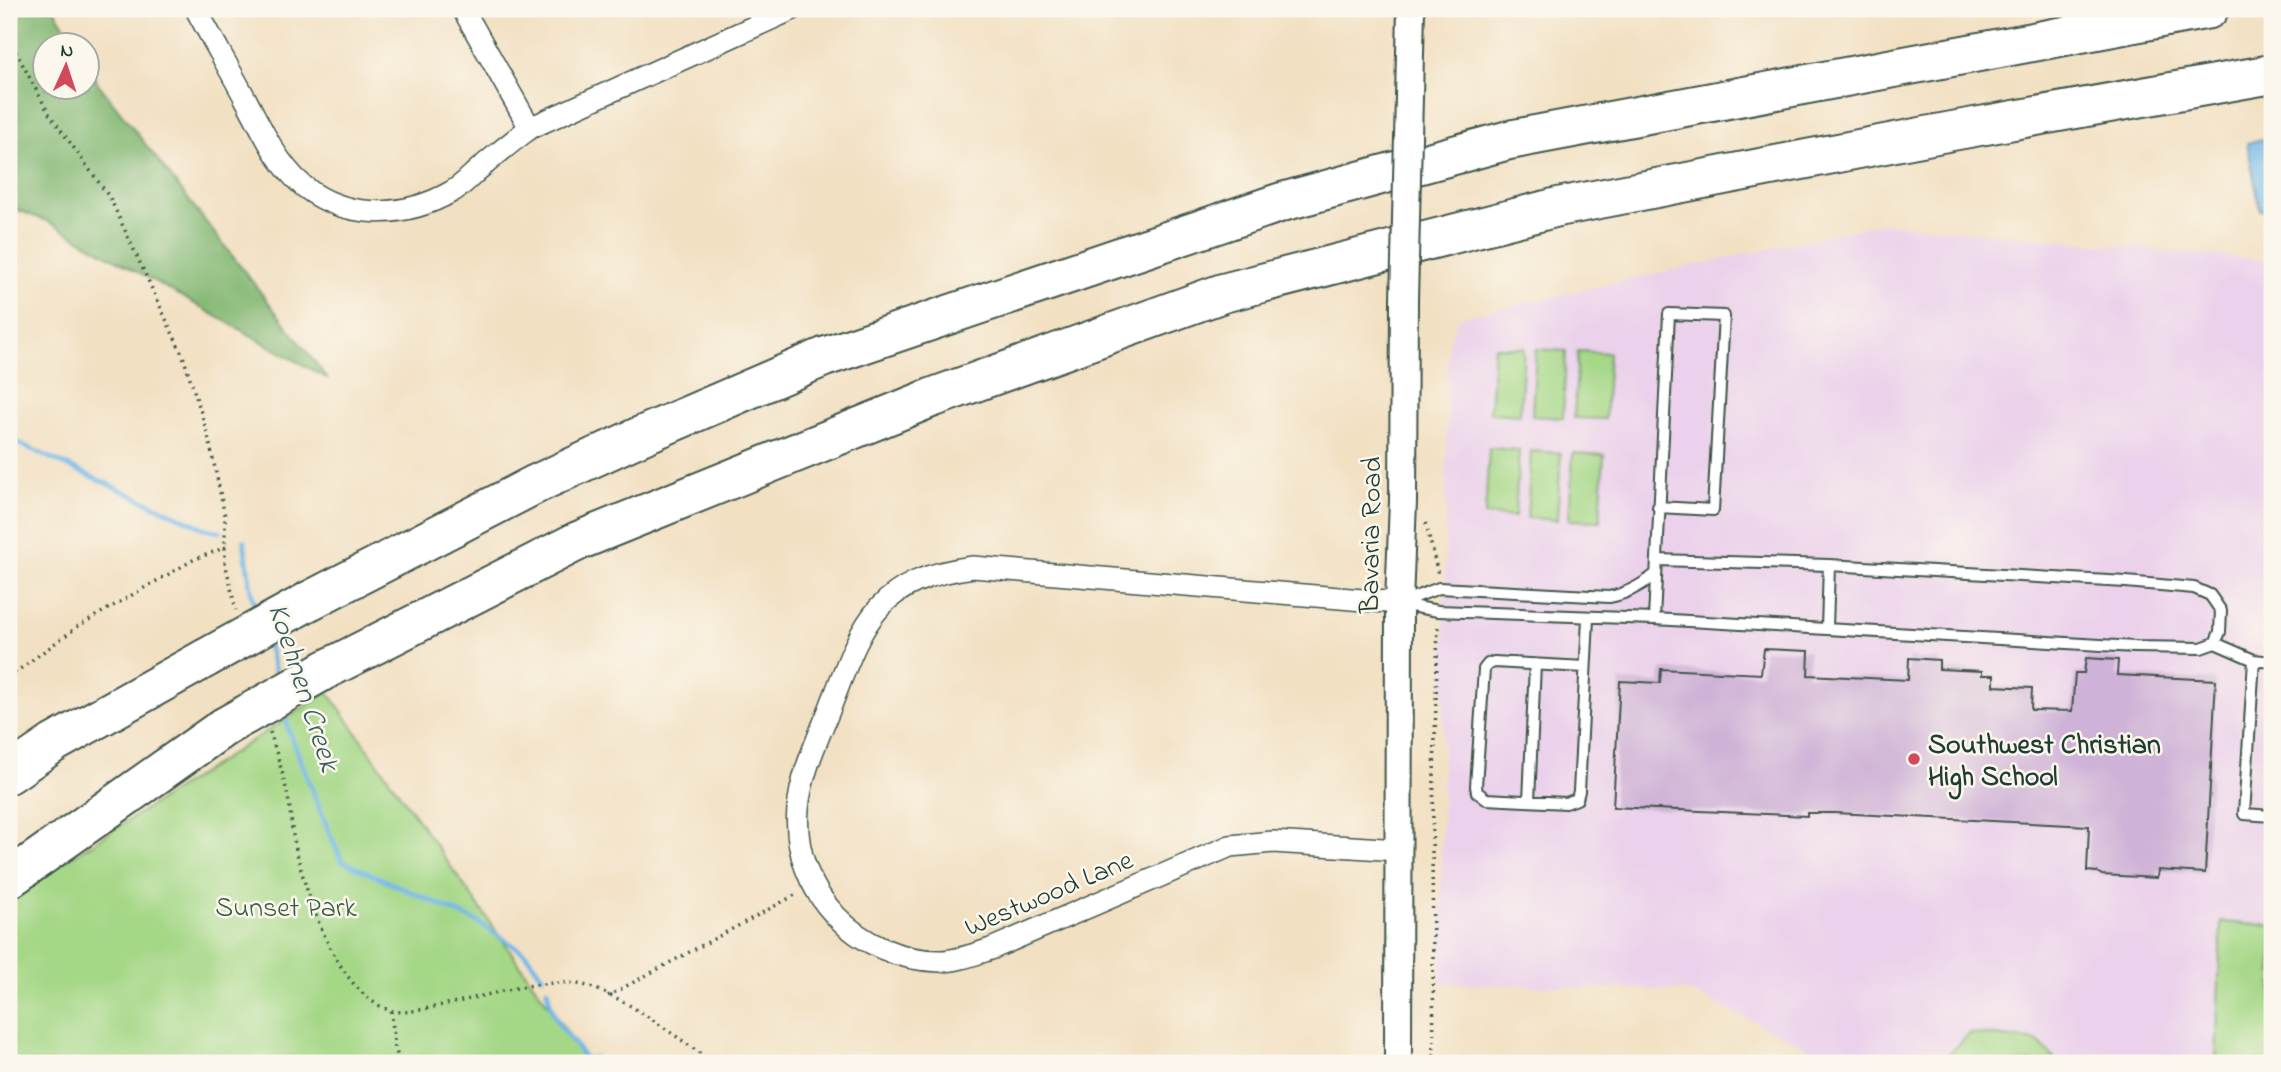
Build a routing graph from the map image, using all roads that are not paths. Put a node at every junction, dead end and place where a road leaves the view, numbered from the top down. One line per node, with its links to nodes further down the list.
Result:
1 (196, 9): 7 (street)
2 (463, 9): 7 (street)
3 (793, 9): 7 (street)
4 (1411, 9): 13 (street, Bavaria Road, bridge)
5 (2209, 9): 23 (highway, bridge)
6 (2272, 74): 27 (highway, bridge)
7 (530, 128)
8 (1658, 507): 8 (lane); 9 (lane)
9 (1657, 559): 10 (lane); 11 (lane)
10 (1829, 565): 17 (lane); 18 (lane)
11 (1656, 574): 12 (lane); 16 (lane)
12 (1609, 597): 13 (lane); 15 (lane)
13 (1399, 603): 14 (lane); 26 (street, Bavaria Road); 26 (street, Westwood Lane)
14 (1588, 618): 15 (lane); 22 (lane)
15 (1608, 618): 16 (lane)
16 (1654, 619): 17 (lane)
17 (1827, 628): 18 (lane)
18 (2215, 643): 19 (lane)
19 (2254, 660): 20 (lane); 25 (lane)
20 (2272, 662)
21 (1535, 664): 22 (lane); 24 (lane); 24 (lane)
22 (1586, 667): 24 (lane)
23 (9, 774)
24 (1529, 801)
25 (2272, 816)
26 (1399, 850): 28 (street, Bavaria Road)
27 (9, 879)
28 (1398, 1063)

